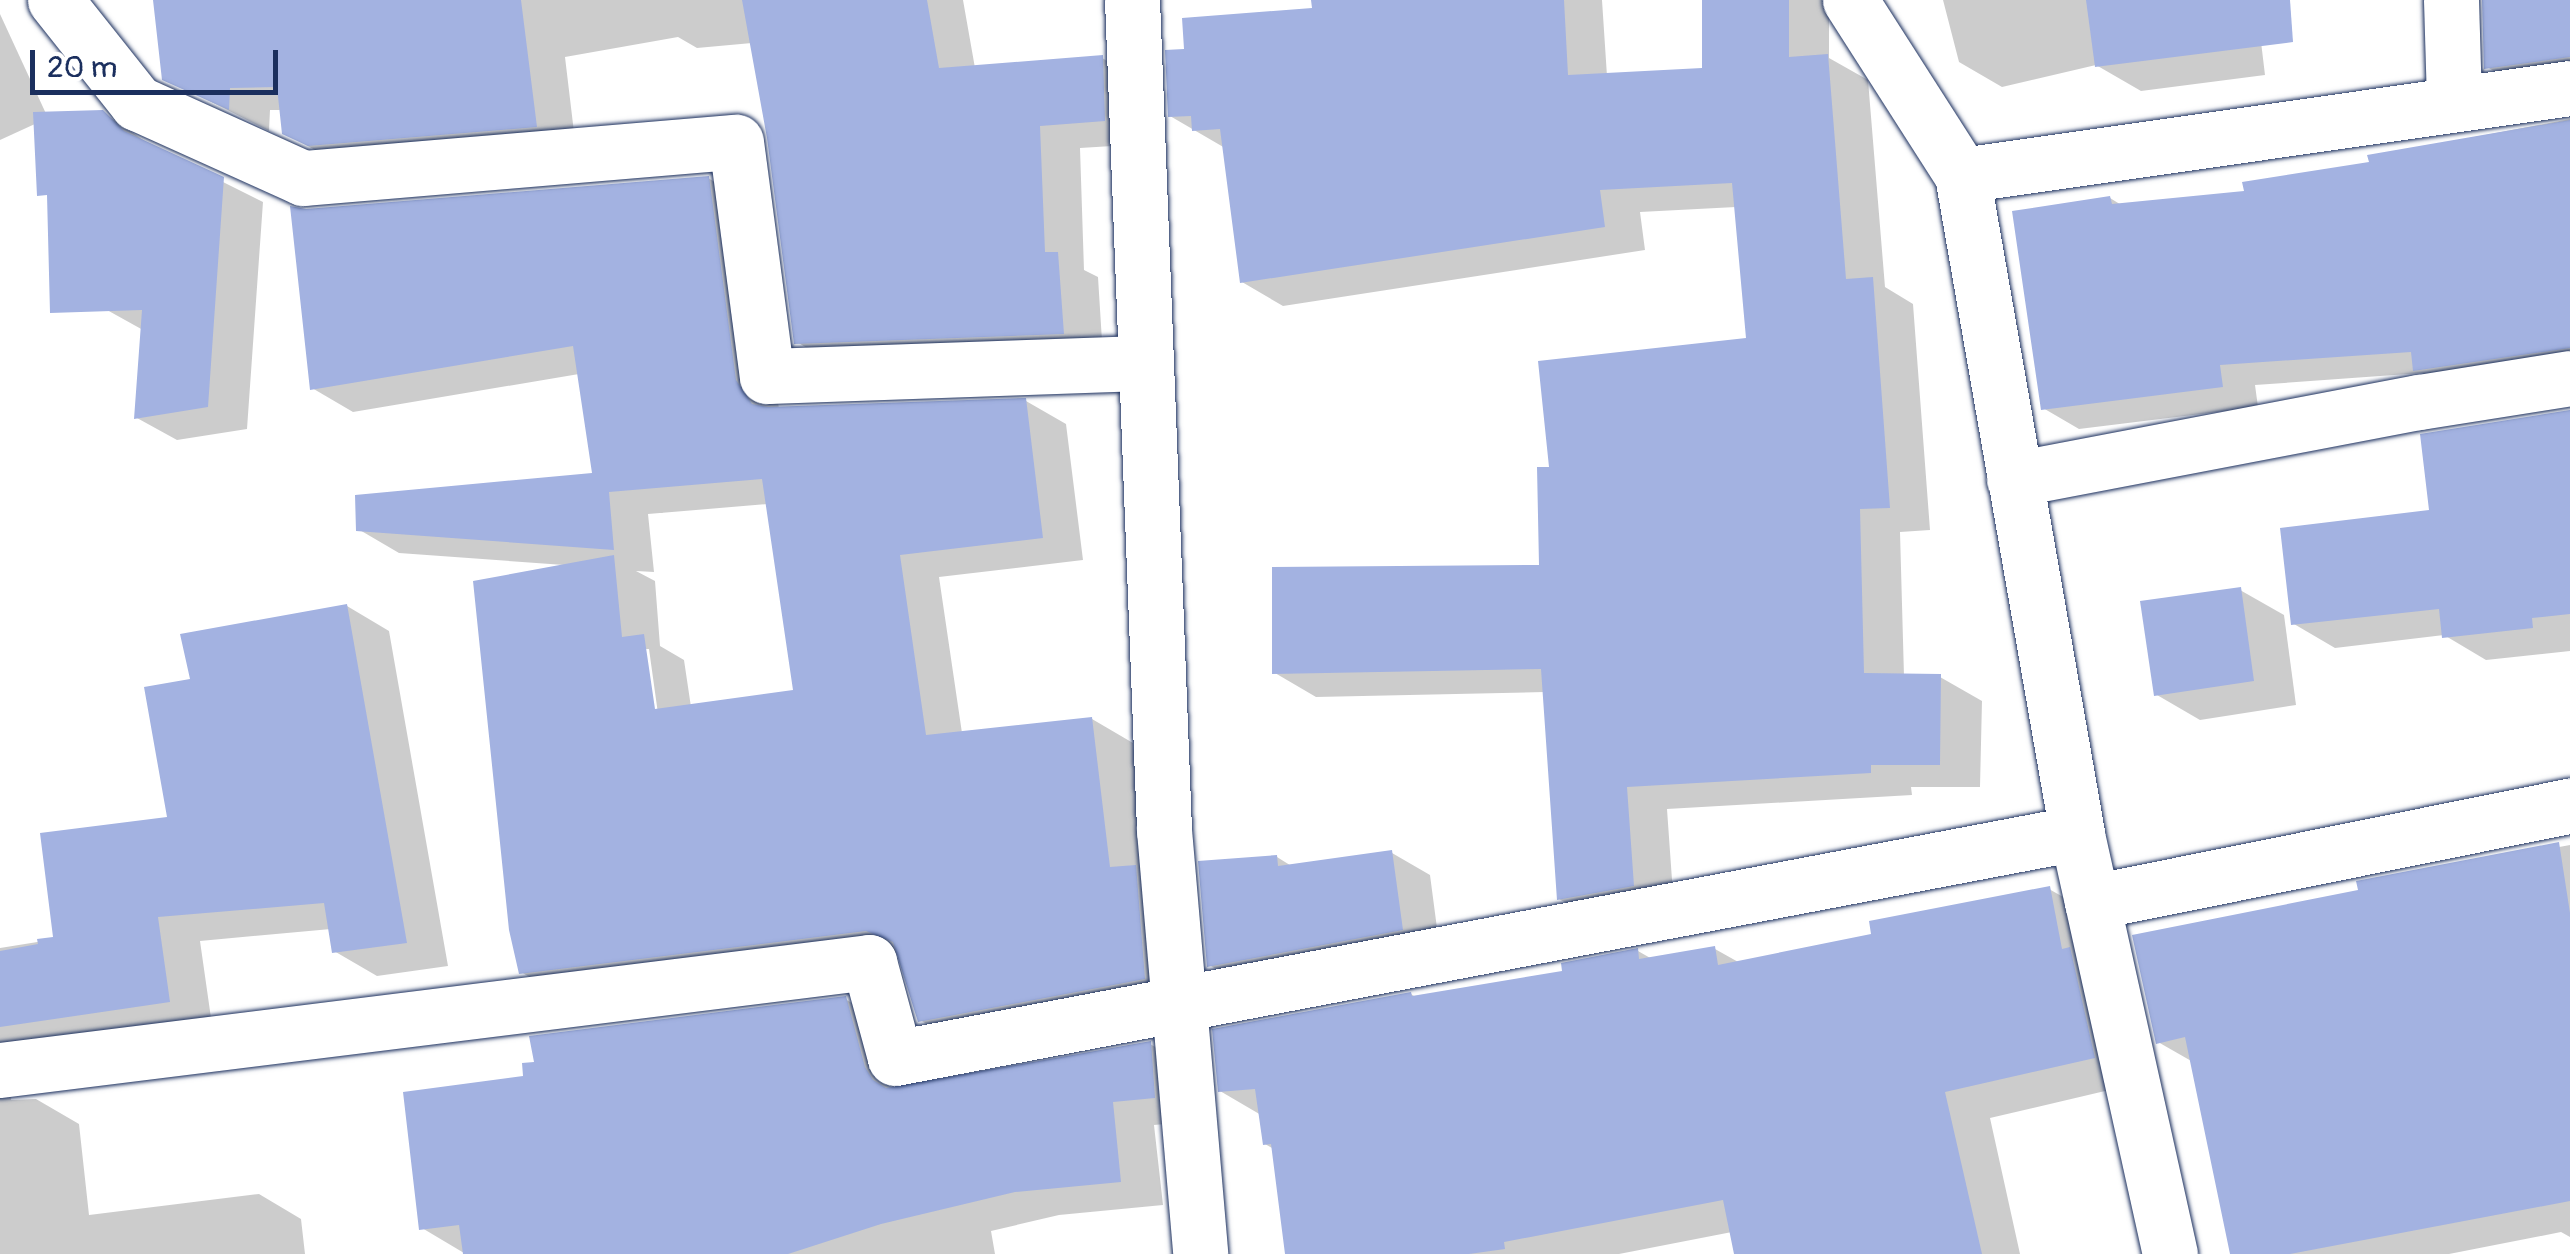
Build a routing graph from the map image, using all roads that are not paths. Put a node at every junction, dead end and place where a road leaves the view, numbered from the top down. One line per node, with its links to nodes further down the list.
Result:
1 (55, 0): 8 (street)
2 (1132, 0): 8 (street)
3 (1850, 0): 7 (street)
4 (2451, 0): 6 (street)
5 (2570, 88): 6 (street)
6 (2454, 103): 7 (street)
7 (1962, 175): 10 (street)
8 (1143, 364): 14 (street)
9 (2570, 378): 10 (street)
10 (2014, 480): 12 (street)
11 (2570, 806): 13 (street)
12 (2077, 833): 13 (street); 14 (street)
13 (2092, 902): 16 (street)
14 (1180, 1003): 15 (street); 17 (street)
15 (0, 1070)
16 (2165, 1253)
17 (1200, 1254)

